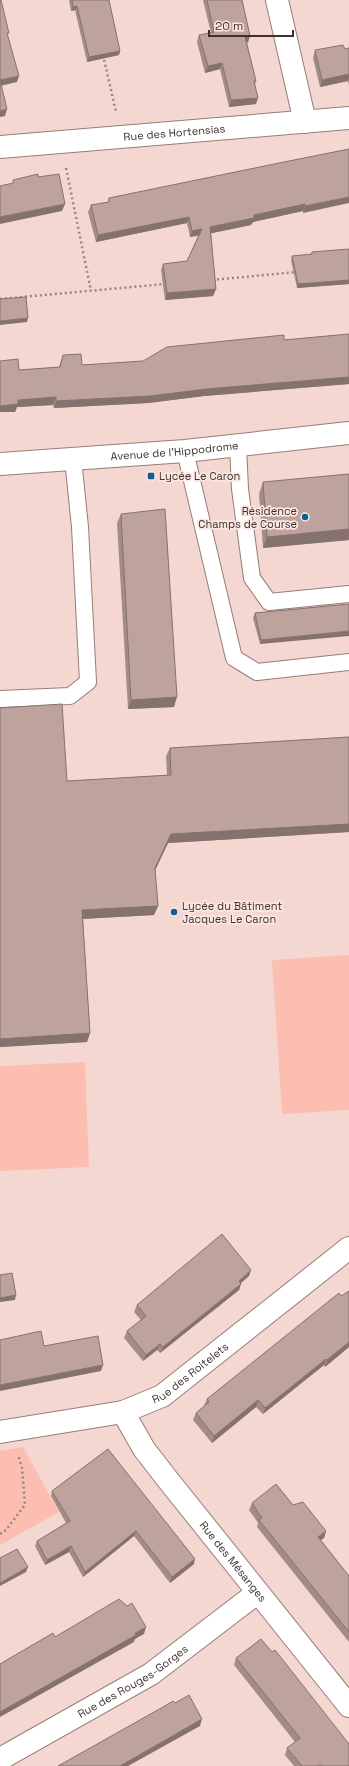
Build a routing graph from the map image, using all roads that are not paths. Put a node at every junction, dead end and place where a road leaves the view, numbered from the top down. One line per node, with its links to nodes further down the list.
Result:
1 (276, 0): 3 (street)
2 (349, 118): 3 (street, Rue des Hortensias)
3 (305, 122): 4 (street, Rue des Hortensias)
4 (0, 147)
5 (349, 433): 6 (street, Avenue de l'Hippodrome)
6 (238, 446): 7 (street, Avenue de l'Hippodrome); 10 (lane)
7 (185, 451): 8 (street, Avenue de l'Hippodrome); 11 (lane)
8 (73, 459): 9 (street, Avenue de l'Hippodrome); 12 (lane)
9 (0, 464)
10 (349, 594)
11 (349, 662)
12 (0, 699)
13 (349, 1248): 14 (street, Rue des Roitelets)
14 (123, 1412): 15 (street, Rue des Roitelets); 16 (street, Rue des Mésanges)
15 (5, 1432)
16 (257, 1593): 17 (street, Rue des Mésanges); 18 (street, Rue des Rouges-Gorges)
17 (349, 1706)
18 (0, 1759)

